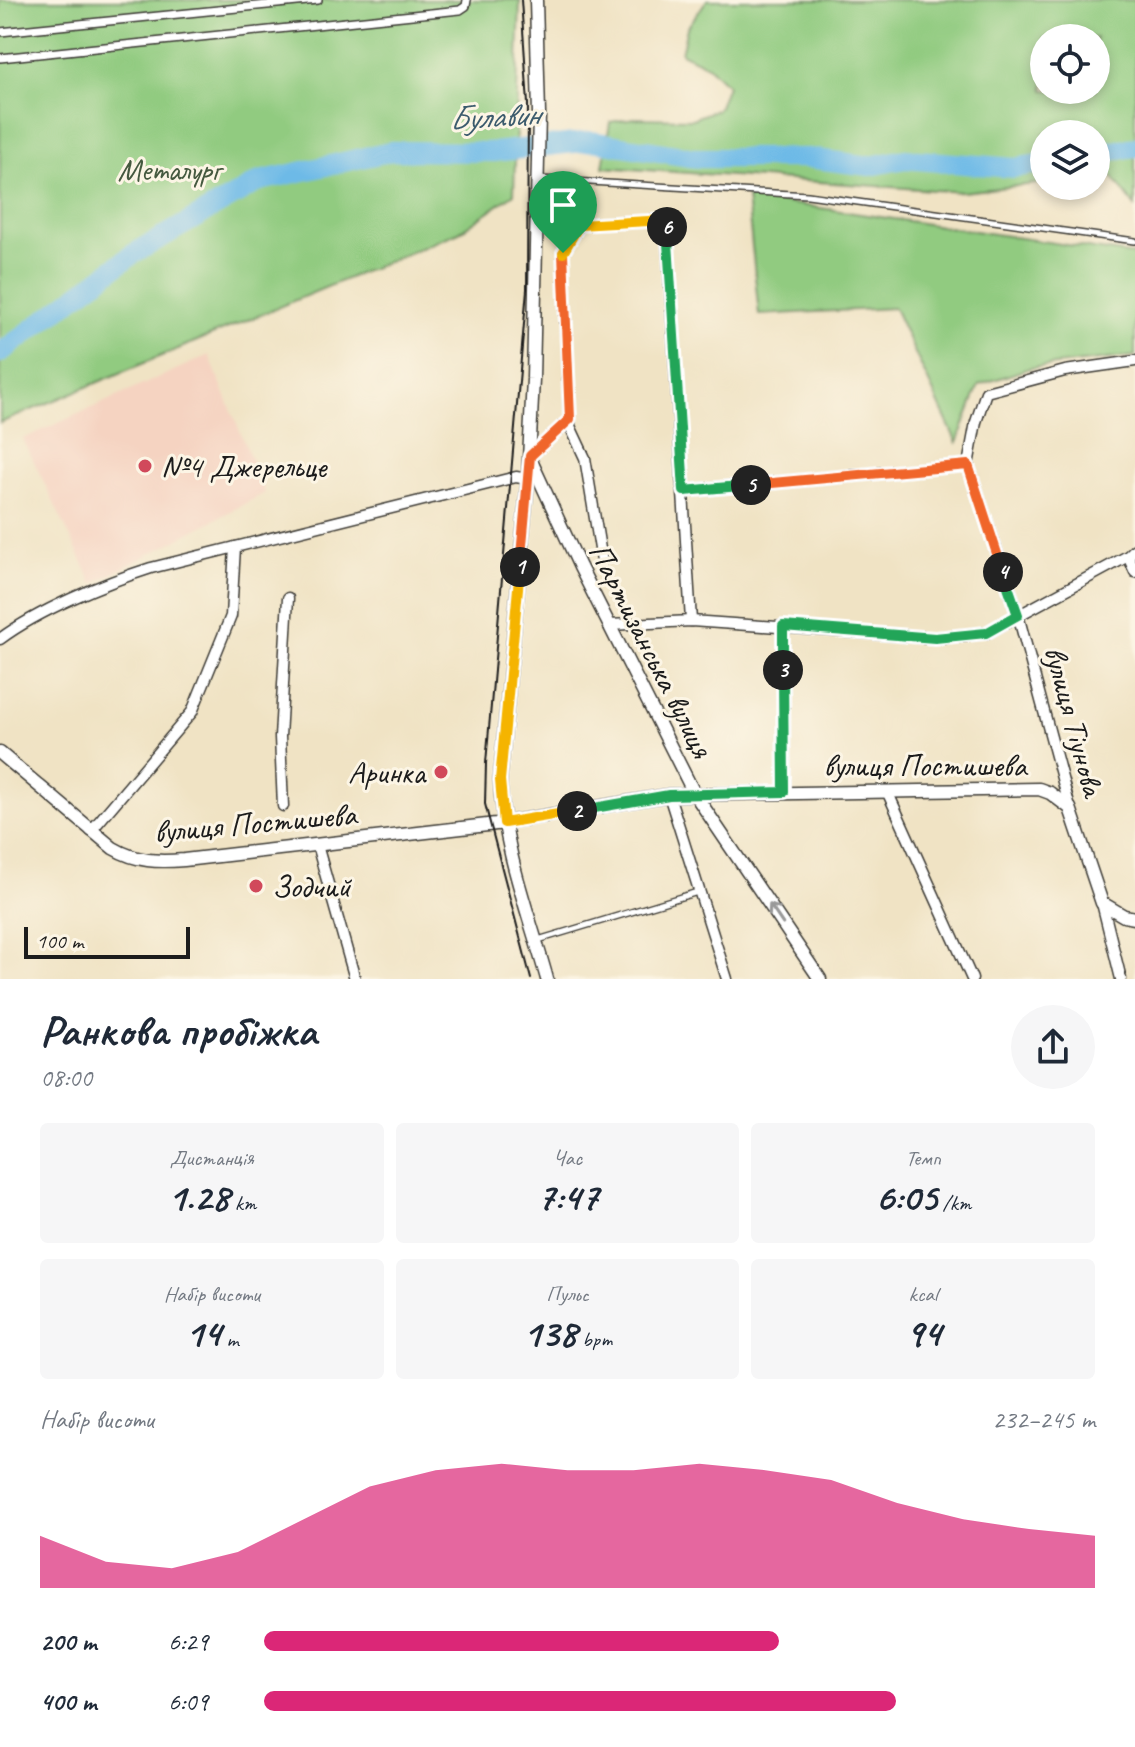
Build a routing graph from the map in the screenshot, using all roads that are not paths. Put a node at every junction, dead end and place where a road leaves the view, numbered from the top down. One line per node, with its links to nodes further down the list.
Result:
1 (318, 0): 4 (street)
2 (467, 0): 5 (street)
3 (536, 0): 6 (street)
4 (0, 32)
5 (0, 58)
6 (538, 174): 7 (lane); 10 (street)
7 (1135, 241)
8 (1135, 361): 11 (street, вулиця Тіунова)
9 (570, 419): 10 (street); 13 (street, Партизанська вулиця); 16 (street, Партизанська вулиця)
10 (530, 456): 12 (street); 21 (street, Партизанська вулиця)
11 (968, 465): 13 (street); 19 (street, вулиця Тіунова)
12 (528, 479): 14 (street); 31 (street)
13 (684, 491): 20 (street)
14 (235, 547): 23 (street); 32 (street)
15 (1132, 553): 17 (street); 19 (street)
16 (602, 561)
17 (1135, 572)
18 (288, 598): 29 (street)
19 (1018, 615): 22 (street); 30 (street, вулиця Тіунова)
20 (691, 621): 21 (street); 22 (street)
21 (610, 625): 27 (street, Партизанська вулиця)
22 (783, 626): 26 (street)
23 (0, 639)
24 (0, 753): 32 (street, вулиця Постишева)
25 (887, 791): 26 (street, вулиця Постишева); 30 (street, вулиця Постишева); 42 (street)
26 (784, 792): 27 (street, вулиця Постишева)
27 (694, 793): 28 (street, вулиця Постишева); 41 (street, Партизанська вулиця, one-way to 27)
28 (669, 795): 31 (street, вулиця Постишева); 34 (street)
29 (283, 806)
30 (1070, 808): 35 (street, вулиця Тіунова)
31 (504, 823): 33 (street, вулиця Постишева); 37 (street)
32 (91, 831): 33 (street, вулиця Постишева)
33 (317, 845): 38 (street)
34 (701, 891): 37 (lane); 40 (street)
35 (1102, 903): 36 (street); 43 (street, вулиця Тіунова)
36 (1135, 918)
37 (537, 940): 39 (street)
38 (355, 979)
39 (547, 979)
40 (727, 979)
41 (820, 979)
42 (972, 979)
43 (1121, 979)

